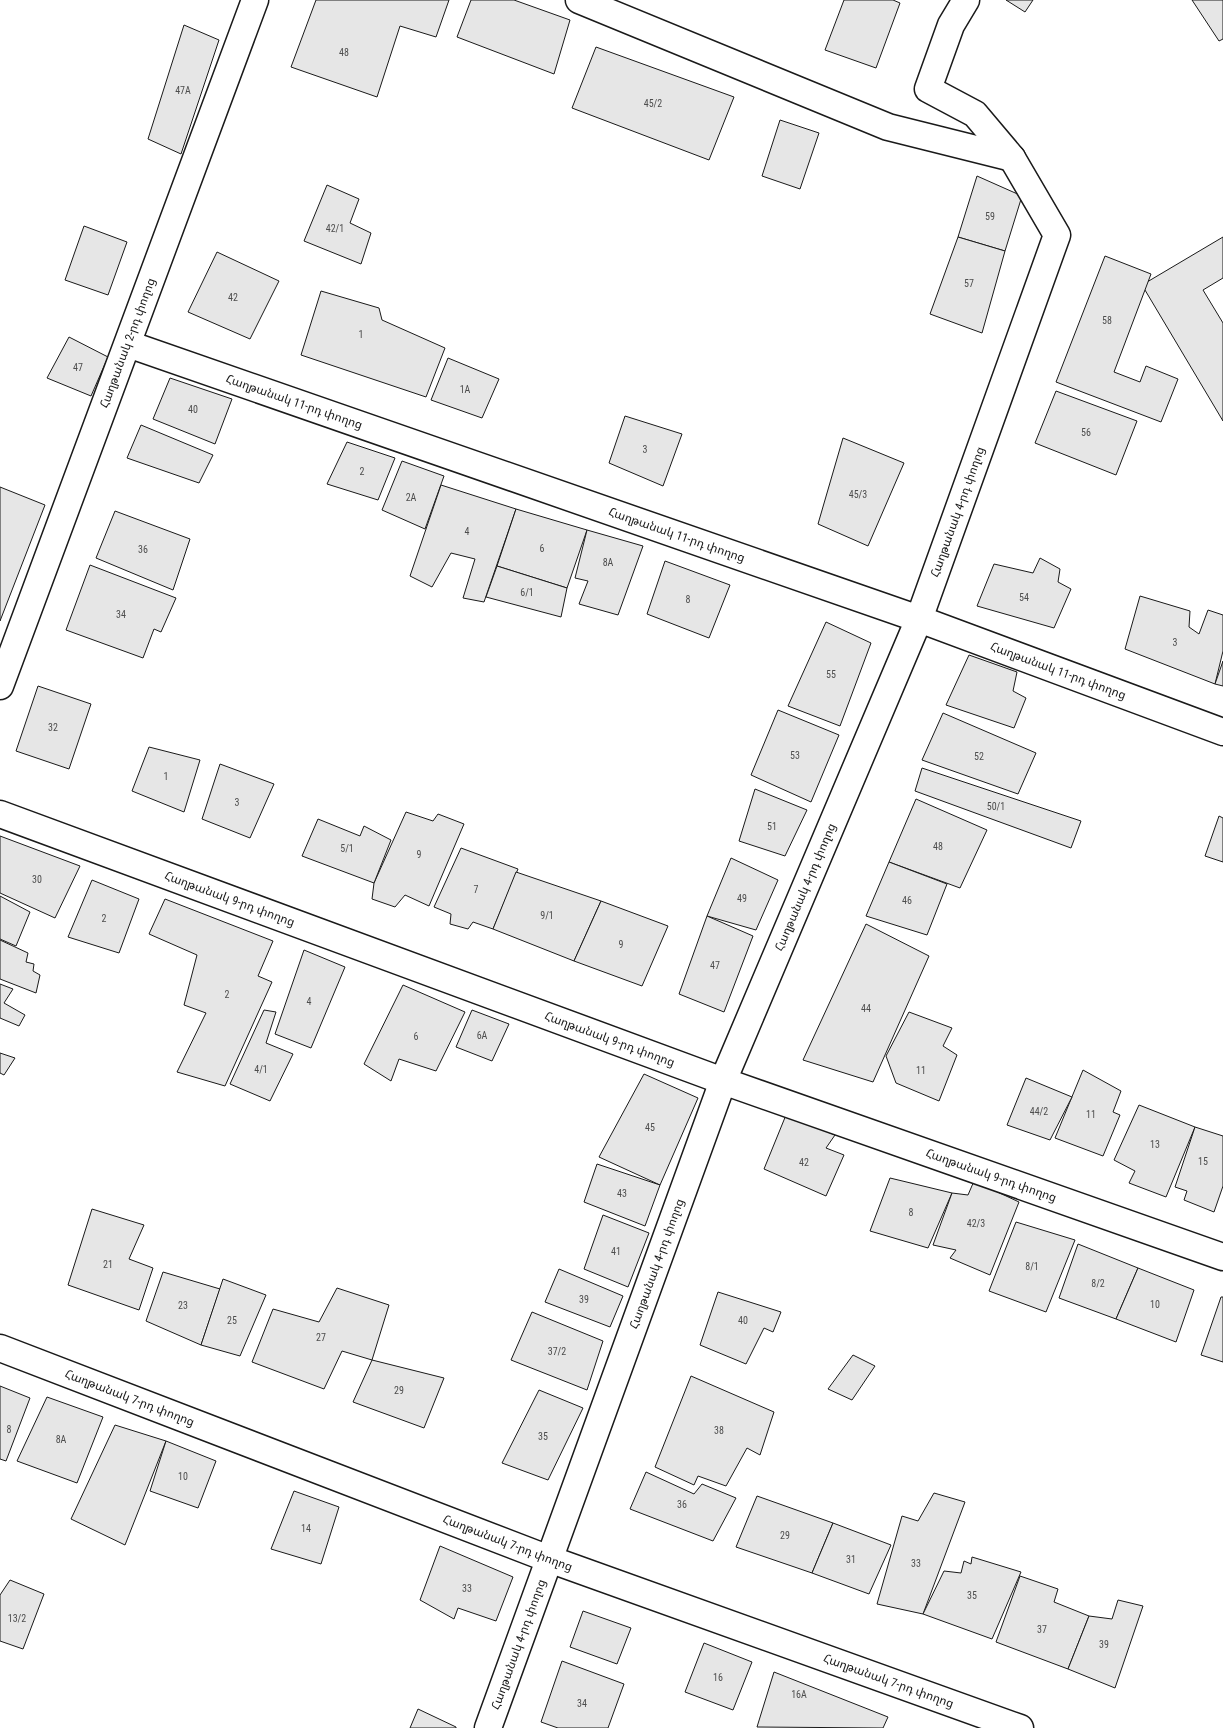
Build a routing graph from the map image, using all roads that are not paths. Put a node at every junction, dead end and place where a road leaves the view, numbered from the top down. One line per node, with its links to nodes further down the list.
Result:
1 (255, 0): 5 (street, Հաղթանակ 2-րդ փողոց)
2 (579, 0): 4 (street)
3 (966, 0): 4 (street, Հաղթանակ 4-րդ փողոց)
4 (1012, 158): 6 (street, Հաղթանակ 4-րդ փողոց)
5 (128, 344): 6 (street, Հաղթանակ 11-րդ փողոց); 7 (street, Հաղթանակ 2-րդ փողոց)
6 (919, 619): 8 (street, Հաղթանակ 11-րդ փողոց); 10 (street, Հաղթանակ 4-րդ փողոց)
7 (0, 686)
8 (1223, 732)
9 (0, 814): 10 (street, Հաղթանակ 9-րդ փողոց)
10 (723, 1081): 11 (street, Հաղթանակ 9-րդ փողոց); 13 (street, Հաղթանակ 4-րդ փողոց)
11 (1223, 1257)
12 (0, 1348): 13 (street, Հաղթանակ 7-րդ փողոց)
13 (549, 1559): 14 (street, Հաղթանակ 4-րդ փողոց); 15 (street, Հաղթանակ 7-րդ փողոց)
14 (488, 1728)
15 (1020, 1728)

